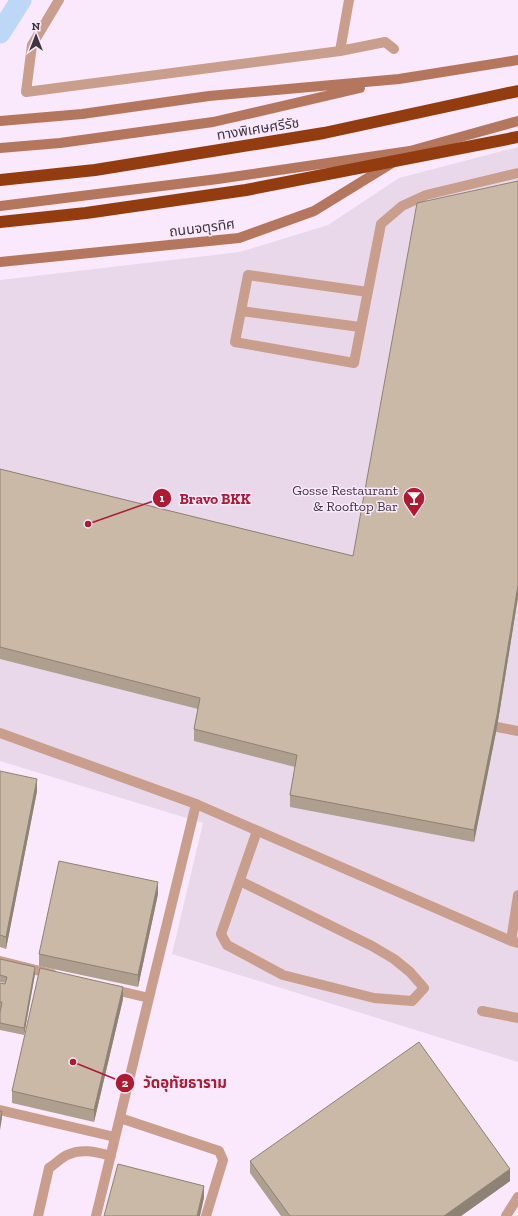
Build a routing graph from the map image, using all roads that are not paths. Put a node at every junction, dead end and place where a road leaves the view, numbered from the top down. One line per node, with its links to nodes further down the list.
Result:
1 (60, 0): 4 (street)
2 (349, 0): 4 (street)
3 (394, 49): 4 (street)
4 (340, 51)
5 (518, 60): 6 (main road)
6 (399, 79): 8 (main road); 11 (main road)
7 (518, 91): 14 (highway, ทางพิเศษศรีรัช)
8 (0, 121)
9 (518, 121): 12 (main road, ถนนจตุรทิศ)
10 (518, 137): 16 (highway, bridge)
11 (0, 148)
12 (410, 151): 15 (main road, ถนนจตุรทิศ); 17 (main road, ถนนจตุรทิศ)
13 (518, 173): 18 (street)
14 (0, 180)
15 (0, 206)
16 (0, 222)
17 (0, 262)
18 (368, 292): 19 (street); 20 (street)
19 (242, 311): 20 (street); 20 (street)
20 (360, 327)
21 (497, 727): 22 (street)
22 (518, 731)
23 (0, 734): 24 (street)
24 (196, 804): 25 (street); 32 (street)
25 (257, 831): 26 (street); 28 (street)
26 (240, 881): 26 (street)
27 (518, 895): 28 (street)
28 (515, 942)
29 (0, 961): 30 (street)
30 (60, 976)
31 (104, 987): 32 (street)
32 (149, 998): 36 (street)
33 (482, 1011): 34 (street)
34 (518, 1018)
35 (0, 1110): 37 (street)
36 (120, 1118): 37 (street); 42 (street)
37 (115, 1137): 38 (street)
38 (111, 1156): 40 (street); 41 (street)
39 (518, 1197): 43 (street)
40 (38, 1216)
41 (96, 1216)
42 (206, 1216)
43 (506, 1216)

